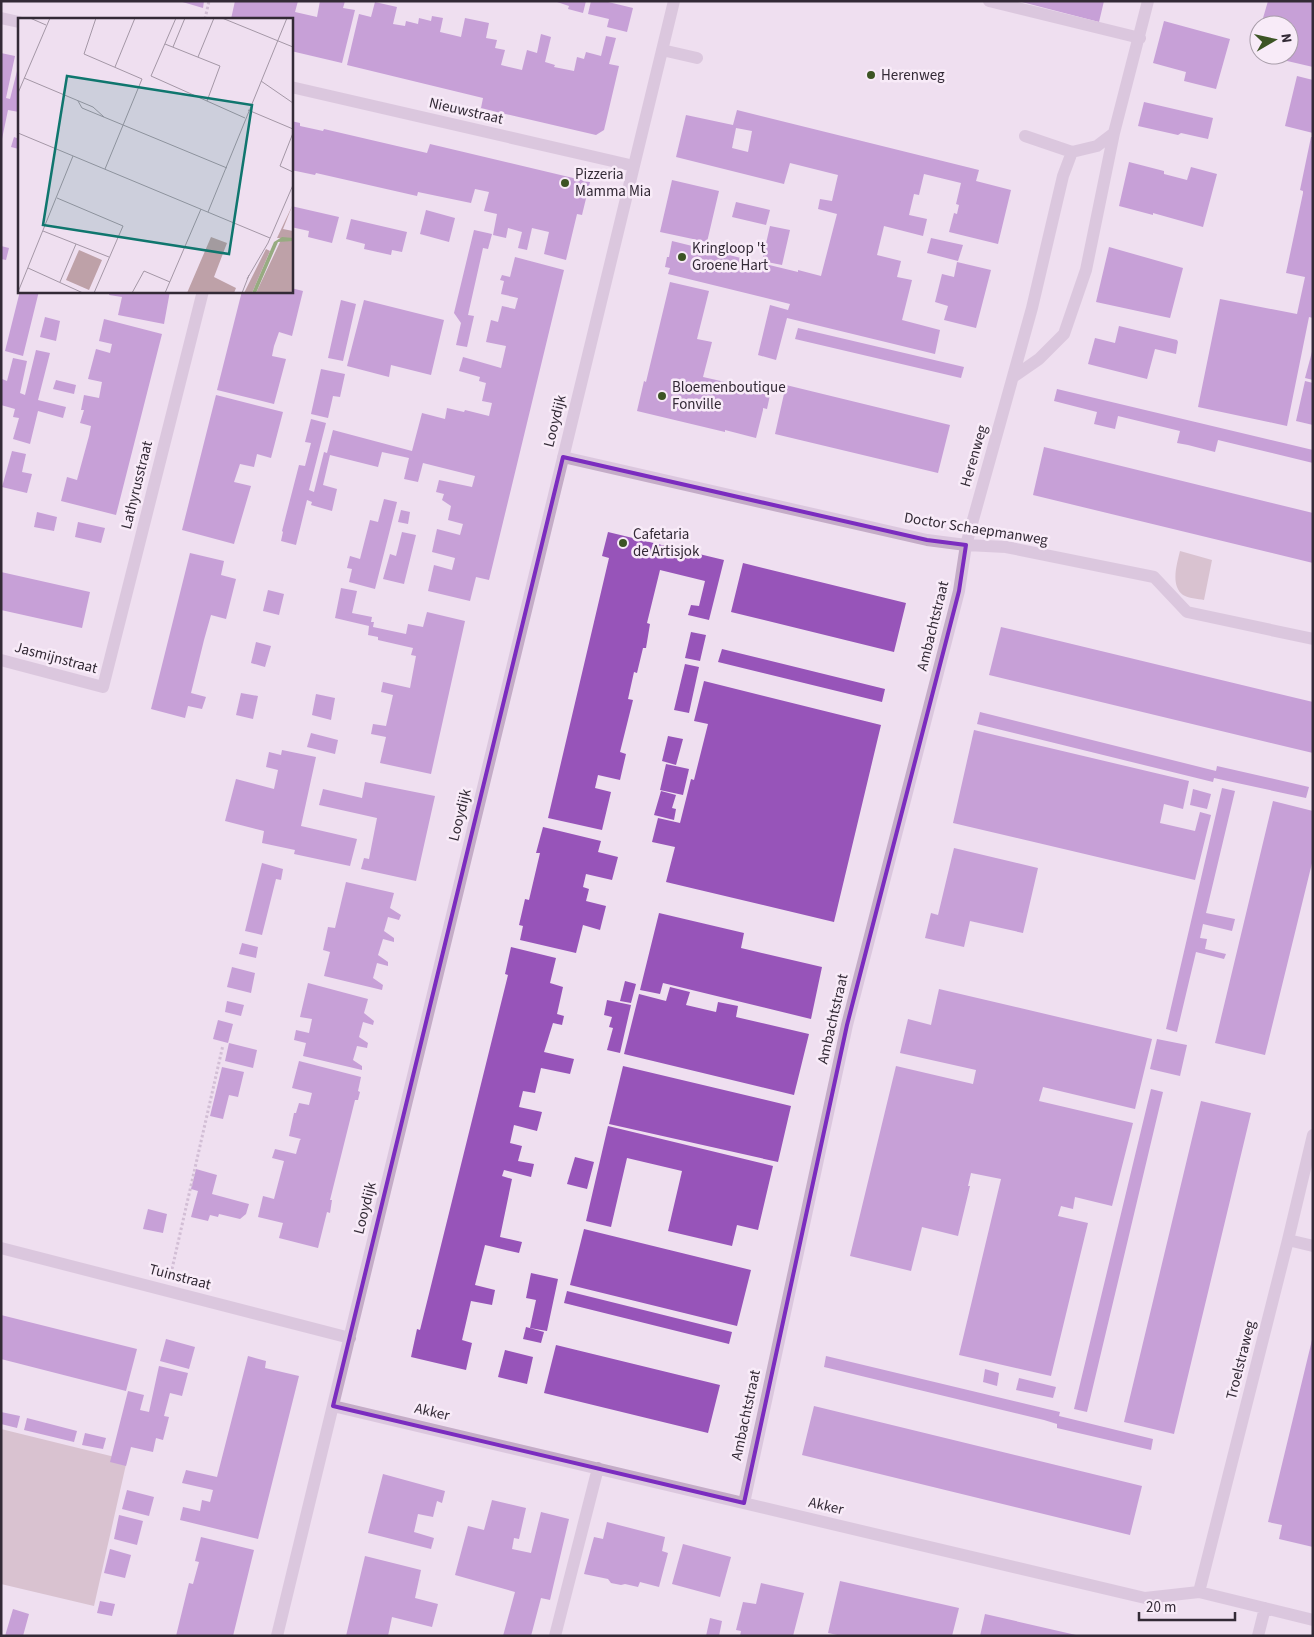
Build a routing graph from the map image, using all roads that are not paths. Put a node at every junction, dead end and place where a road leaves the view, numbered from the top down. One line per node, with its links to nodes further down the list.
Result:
1 (674, 1): 7 (street, Looydijk)
2 (989, 1): 6 (street)
3 (1148, 1): 6 (street)
4 (1, 18): 5 (street)
5 (18, 22)
6 (1140, 38): 10 (street)
7 (662, 50): 8 (street); 13 (street, Looydijk)
8 (697, 58)
9 (292, 87): 13 (street, Nieuwstraat)
10 (1114, 133): 12 (street); 15 (street)
11 (1025, 136): 12 (street)
12 (1072, 152): 15 (street, Herenweg)
13 (634, 166): 16 (street, Looydijk)
14 (203, 292): 20 (street, Lathyrusstraat)
15 (1013, 376): 17 (street, Herenweg)
16 (564, 457): 17 (street, Doctor Schaepmanweg); 25 (street, Looydijk)
17 (966, 545): 18 (street, Doctor Schaepmanweg); 28 (street, Ambachtstraat)
18 (1313, 639)
19 (1, 660): 20 (street, Jasmijnstraat)
20 (103, 687)
21 (1313, 1135): 22 (street, Troelstraweg)
22 (1288, 1240): 23 (street); 29 (street, Troelstraweg)
23 (1313, 1246)
24 (1, 1248): 25 (street, Tuinstraat)
25 (350, 1338): 26 (street, Looydijk)
26 (333, 1406): 27 (street, Akker); 32 (street, Looydijk)
27 (598, 1468): 28 (street, Akker); 33 (street)
28 (744, 1503): 29 (street, Akker)
29 (1199, 1592): 30 (street, Akker)
30 (1265, 1608): 31 (street, Akker); 34 (street)
31 (1313, 1620)
32 (277, 1636)
33 (555, 1636)
34 (1258, 1636)

